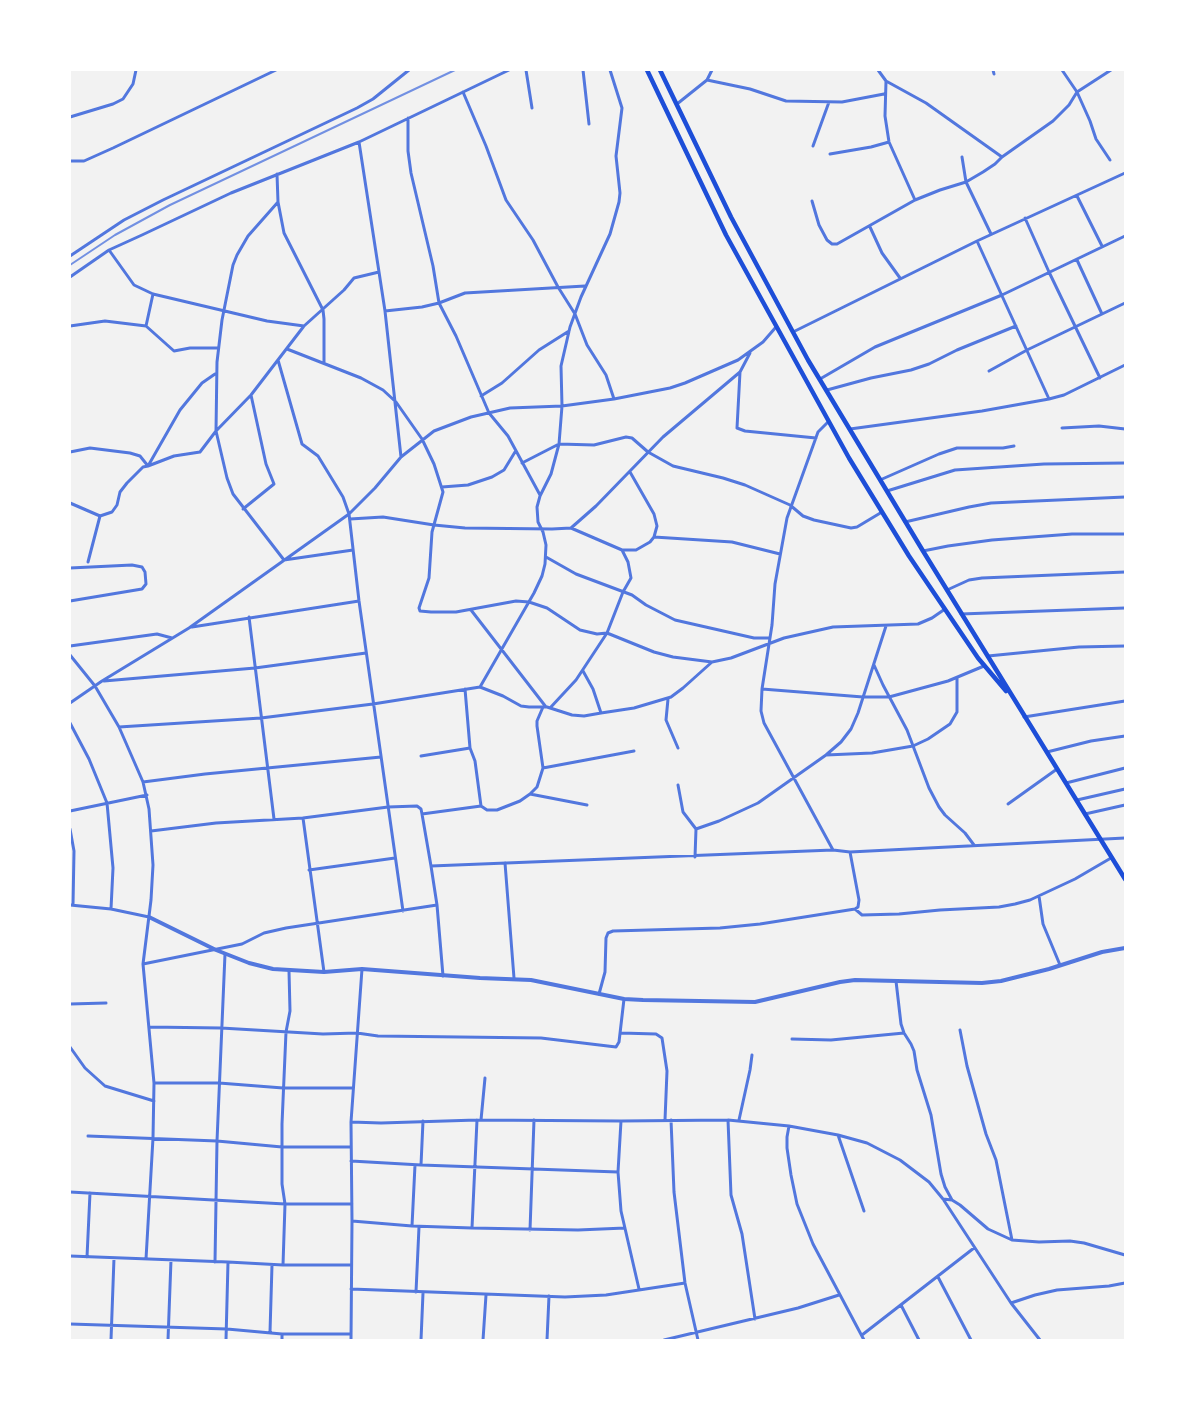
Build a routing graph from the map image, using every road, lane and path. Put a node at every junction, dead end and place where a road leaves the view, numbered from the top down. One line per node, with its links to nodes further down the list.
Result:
1 (136, 70): 22 (street)
2 (276, 70): 32 (street)
3 (409, 70): 47 (street)
4 (509, 70): 16 (street)
5 (526, 70): 21 (street)
6 (583, 70): 24 (street)
7 (610, 70): 53 (street)
8 (647, 70): 69 (main road)
9 (660, 70): 20 (main road)
10 (712, 70): 14 (street)
11 (878, 70): 15 (street)
12 (1062, 70): 17 (street)
13 (1111, 70): 17 (street)
14 (707, 80): 19 (street); 20 (street)
15 (886, 80): 18 (street); 30 (street)
16 (463, 92): 23 (street); 54 (street)
17 (1077, 92): 30 (street); 31 (street)
18 (884, 94): 19 (street); 26 (street)
19 (829, 102): 27 (street)
20 (677, 104): 71 (main road)
21 (532, 108)
22 (70, 117)
23 (408, 118): 25 (street); 57 (street)
24 (589, 124)
25 (359, 142): 34 (street); 49 (street)
26 (889, 142): 28 (street); 38 (street)
27 (813, 146)
28 (830, 154)
29 (962, 157): 35 (street)
30 (1002, 157): 35 (street)
31 (1110, 160)
32 (70, 161)
33 (1125, 173): 36 (street)
34 (277, 174): 39 (street); 46 (street)
35 (966, 182): 38 (street); 42 (street)
36 (1077, 196): 40 (street); 45 (street)
37 (812, 200): 41 (street)
38 (915, 200): 41 (street)
39 (278, 202): 59 (street); 60 (street)
40 (1025, 218): 42 (street); 50 (street)
41 (870, 227): 52 (street)
42 (991, 234): 44 (street)
43 (1125, 236): 45 (street)
44 (977, 241): 52 (street); 56 (street)
45 (1102, 246): 48 (street)
46 (109, 250): 51 (street); 55 (street)
47 (70, 256)
48 (1076, 260): 50 (street); 63 (street)
49 (379, 272): 59 (street); 61 (street)
50 (1049, 272): 56 (street); 68 (street)
51 (70, 277)
52 (900, 278): 71 (street)
53 (585, 286): 54 (street); 62 (street)
54 (558, 287): 57 (street); 62 (street)
55 (153, 294): 60 (street); 65 (street)
56 (1002, 295): 67 (street); 82 (street)
57 (439, 303): 61 (street); 86 (street)
58 (1125, 303): 63 (street)
59 (323, 310): 66 (street); 77 (street)
60 (224, 311): 66 (street); 72 (street)
61 (385, 311): 89 (street)
62 (575, 314): 70 (street); 87 (street)
63 (1102, 314): 68 (street)
64 (70, 326): 65 (street)
65 (146, 326): 72 (street)
66 (304, 326): 73 (street)
67 (1016, 326): 74 (street); 84 (street)
68 (1075, 326): 74 (street); 83 (street)
69 (776, 327): 75 (street); 92 (main road)
70 (570, 331): 86 (street); 90 (street)
71 (793, 332): 82 (main road)
72 (218, 348): 81 (street)
73 (287, 349): 76 (street); 77 (street)
74 (1027, 350): 79 (street); 88 (street)
75 (750, 353): 80 (street); 87 (street)
76 (278, 360): 85 (street); 119 (street)
77 (324, 363): 89 (street)
78 (1125, 366): 83 (street)
79 (989, 371)
80 (740, 372): 97 (street); 103 (street)
81 (216, 374): 96 (street); 107 (street)
82 (820, 378): 84 (main road)
83 (1100, 378): 88 (street)
84 (827, 390): 95 (main road)
85 (251, 395): 96 (street); 116 (street)
86 (482, 396): 91 (street)
87 (614, 399): 90 (street)
88 (1048, 399): 95 (street)
89 (396, 402): 98 (street); 104 (street)
90 (562, 406): 91 (street); 99 (street)
91 (489, 412): 98 (street); 101 (street)
92 (828, 422): 97 (street); 117 (main road)
93 (1062, 428): 94 (street)
94 (1125, 428)
95 (850, 429): 109 (main road)
96 (216, 431): 107 (street); 116 (street)
97 (816, 438): 115 (street)
98 (422, 439): 104 (street); 110 (street)
99 (559, 444): 103 (street); 105 (street); 112 (street)
100 (1014, 446): 109 (street)
101 (516, 451): 105 (street); 110 (street)
102 (70, 452): 107 (street)
103 (648, 452): 108 (street); 115 (street)
104 (401, 458): 119 (street)
105 (522, 463): 112 (street)
106 (1125, 463): 111 (street)
107 (148, 466): 118 (street)
108 (630, 472): 122 (street); 125 (street)
109 (880, 480): 111 (main road)
110 (442, 487): 121 (street)
111 (886, 491): 120 (main road)
112 (540, 496): 123 (street)
113 (1125, 497): 120 (street)
114 (70, 502): 118 (street)
115 (790, 505): 117 (street); 129 (street)
116 (243, 509): 131 (street)
117 (882, 512): 141 (main road)
118 (100, 516): 132 (street)
119 (349, 517): 121 (street); 126 (street); 131 (street)
120 (905, 522): 128 (main road)
121 (434, 525): 123 (street); 142 (street)
122 (570, 528): 123 (street); 127 (street)
123 (541, 529): 130 (street)
124 (1125, 534): 128 (street)
125 (654, 537): 127 (street); 129 (street)
126 (353, 550): 131 (street); 137 (street)
127 (622, 550): 136 (street)
128 (923, 551): 135 (main road)
129 (780, 554): 149 (street)
130 (546, 557): 136 (street); 139 (street)
131 (284, 560): 146 (street)
132 (88, 562)
133 (70, 568): 138 (street)
134 (1125, 572): 135 (street)
135 (947, 590): 143 (main road)
136 (623, 592): 147 (street); 149 (street)
137 (359, 601): 144 (street); 153 (street)
138 (70, 602)
139 (529, 602): 142 (street); 147 (street); 152 (street)
140 (1125, 608): 143 (street)
141 (945, 609): 145 (street); 158 (main road)
142 (471, 610): 152 (street)
143 (961, 614): 155 (main road)
144 (249, 618): 146 (street); 159 (street)
145 (886, 626): 149 (street); 157 (street)
146 (189, 628): 148 (street)
147 (607, 633): 156 (street); 160 (street)
148 (172, 638): 150 (street); 162 (street)
149 (770, 640): 156 (street); 166 (street)
150 (70, 646)
151 (1125, 646): 155 (street)
152 (501, 649): 164 (street); 174 (street)
153 (366, 653): 159 (street); 173 (street)
154 (70, 655): 163 (street)
155 (988, 656): 170 (main road)
156 (712, 662): 169 (street)
157 (874, 664): 167 (street); 168 (street)
158 (984, 666): 161 (street); 170 (main road)
159 (255, 668): 162 (street); 177 (street)
160 (582, 672): 174 (street); 175 (street)
161 (957, 678): 168 (street); 181 (street)
162 (102, 682): 163 (street)
163 (95, 686): 172 (street); 179 (street)
164 (480, 687): 165 (street); 174 (street)
165 (465, 689): 173 (street); 182 (street)
166 (762, 689): 167 (street); 193 (street)
167 (863, 697): 168 (street); 187 (street)
168 (889, 697): 181 (street)
169 (668, 698): 175 (street); 183 (street)
170 (1013, 699): 176 (main road)
171 (1125, 701): 176 (street)
172 (70, 704)
173 (373, 704): 177 (street); 188 (street)
174 (547, 707): 175 (street); 190 (street)
175 (601, 714)
176 (1024, 717): 185 (main road)
177 (261, 718): 179 (street); 189 (street)
178 (70, 723): 201 (street)
179 (119, 726): 194 (street)
180 (1125, 736): 185 (street)
181 (914, 746): 187 (street); 217 (street)
182 (470, 748): 186 (street); 205 (street)
183 (678, 748)
184 (634, 751): 190 (street)
185 (1047, 753): 192 (main road)
186 (422, 756)
187 (826, 756): 193 (street)
188 (381, 757): 189 (street); 206 (street)
189 (268, 768): 194 (street); 211 (street)
190 (543, 768): 198 (street)
191 (1125, 768): 195 (street)
192 (1057, 770): 195 (main road); 202 (street)
193 (794, 779): 213 (street); 218 (street)
194 (144, 782): 199 (street)
195 (1065, 783): 200 (main road)
196 (678, 785): 213 (street)
197 (1125, 789): 200 (street)
198 (530, 794): 203 (street); 205 (street)
199 (147, 796): 201 (street); 214 (street)
200 (1077, 800): 209 (main road)
201 (108, 803): 207 (street); 230 (street)
202 (1008, 804)
203 (587, 805)
204 (1125, 805): 209 (street)
205 (481, 806): 208 (street)
206 (388, 807): 208 (street); 210 (street); 221 (street)
207 (70, 811)
208 (422, 814): 224 (street)
209 (1085, 814): 216 (main road)
210 (302, 818): 211 (street); 225 (street)
211 (274, 820): 214 (street)
212 (70, 829): 228 (street)
213 (696, 829): 220 (street)
214 (152, 831): 233 (street)
215 (1125, 838): 216 (street)
216 (1100, 839): 217 (street); 222 (main road)
217 (974, 845): 219 (street)
218 (833, 850): 219 (street); 220 (street)
219 (850, 852): 231 (street)
220 (695, 857): 223 (street)
221 (395, 858): 225 (street); 232 (street)
222 (1111, 858): 226 (main road); 227 (street)
223 (505, 863): 224 (street); 244 (street)
224 (431, 866): 229 (street)
225 (309, 870): 234 (street)
226 (1125, 879)
227 (1038, 896): 231 (street); 239 (street)
228 (72, 905): 230 (street)
229 (437, 905): 232 (street); 243 (street)
230 (111, 909): 233 (street)
231 (855, 910): 246 (street)
232 (402, 911): 234 (street)
233 (149, 917): 236 (street); 238 (street)
234 (318, 923): 236 (street); 242 (street)
235 (1125, 948): 239 (street)
236 (216, 950): 237 (street); 238 (street)
237 (225, 954): 241 (street); 251 (street)
238 (143, 964): 250 (street)
239 (1060, 965): 245 (street)
240 (362, 969): 242 (street); 243 (street); 254 (street)
241 (289, 971): 242 (street); 253 (street)
242 (324, 972)
243 (444, 976): 244 (street)
244 (514, 978): 246 (street)
245 (896, 981): 247 (street); 256 (street)
246 (599, 994): 247 (street)
247 (624, 999): 255 (street)
248 (106, 1003): 249 (street)
249 (70, 1004)
250 (149, 1027): 251 (street); 261 (street)
251 (221, 1028): 253 (street); 262 (street)
252 (960, 1030): 303 (street)
253 (286, 1032): 254 (street); 263 (street)
254 (357, 1032): 255 (street); 264 (street)
255 (620, 1033): 268 (street)
256 (904, 1033): 257 (street); 293 (street)
257 (792, 1039)
258 (70, 1047): 265 (street)
259 (752, 1055): 271 (street)
260 (484, 1078): 266 (street)
261 (154, 1083): 262 (street); 265 (street)
262 (219, 1083): 263 (street); 279 (street)
263 (283, 1088): 264 (street); 280 (street)
264 (353, 1088): 274 (street)
265 (154, 1101): 278 (street)
266 (479, 1120): 267 (street); 272 (street); 285 (street)
267 (534, 1120): 273 (street); 286 (street)
268 (665, 1120): 269 (street); 273 (street)
269 (672, 1120): 270 (street); 317 (street)
270 (728, 1120): 271 (street); 328 (street)
271 (739, 1120): 275 (street)
272 (423, 1121): 274 (street); 284 (street)
273 (621, 1121): 287 (street)
274 (351, 1122): 281 (street)
275 (789, 1126): 276 (street); 324 (street)
276 (838, 1134): 292 (street); 296 (street)
277 (88, 1136): 278 (street)
278 (153, 1138): 279 (street); 290 (street)
279 (216, 1141): 280 (street); 291 (street)
280 (282, 1147): 281 (street); 294 (street)
281 (351, 1147): 282 (street)
282 (351, 1160): 283 (street); 295 (street)
283 (415, 1165): 284 (street); 298 (street)
284 (421, 1165): 285 (street)
285 (475, 1167): 286 (street); 300 (street)
286 (532, 1169): 287 (street); 302 (street)
287 (618, 1172): 301 (street)
288 (70, 1192): 289 (street)
289 (90, 1193): 290 (street); 307 (street)
290 (149, 1197): 291 (street); 309 (street)
291 (216, 1199): 294 (street); 311 (street)
292 (943, 1199): 293 (street); 304 (street)
293 (952, 1200): 303 (street)
294 (284, 1204): 295 (street); 314 (street)
295 (352, 1204): 297 (street)
296 (864, 1212)
297 (352, 1222): 298 (street); 315 (street)
298 (412, 1226): 299 (street)
299 (419, 1226): 300 (street); 321 (street)
300 (472, 1228): 302 (street)
301 (625, 1228): 302 (street); 320 (street)
302 (530, 1230)
303 (1012, 1240): 305 (street)
304 (974, 1248): 316 (street); 326 (street)
305 (1125, 1255)
306 (70, 1256): 307 (street)
307 (86, 1257): 308 (street)
308 (114, 1258): 309 (street); 330 (street)
309 (146, 1259): 310 (street)
310 (171, 1260): 311 (street); 331 (street)
311 (216, 1262): 312 (street)
312 (228, 1262): 313 (street); 332 (street)
313 (272, 1264): 314 (street); 333 (street)
314 (283, 1265): 315 (street)
315 (351, 1265): 319 (street)
316 (938, 1277): 327 (street); 350 (street)
317 (685, 1283): 320 (street); 334 (street)
318 (1125, 1283): 326 (street)
319 (351, 1289): 321 (street); 336 (street)
320 (638, 1289): 325 (street)
321 (416, 1292): 322 (street)
322 (423, 1292): 323 (street); 343 (street)
323 (486, 1295): 325 (street); 344 (street)
324 (839, 1295): 328 (street); 337 (street)
325 (549, 1296): 345 (street)
326 (1012, 1303): 351 (street)
327 (901, 1305): 337 (street); 349 (street)
328 (755, 1319): 334 (street)
329 (70, 1324): 330 (street)
330 (111, 1324): 331 (street); 338 (street)
331 (169, 1327): 332 (street); 339 (street)
332 (226, 1329): 333 (street); 340 (street)
333 (270, 1332): 335 (street)
334 (696, 1332): 346 (street); 347 (street)
335 (282, 1334): 336 (street); 341 (street)
336 (351, 1334): 342 (street)
337 (862, 1335): 348 (street)
338 (111, 1340)
339 (168, 1340)
340 (226, 1340)
341 (282, 1340)
342 (351, 1340)
343 (421, 1340)
344 (483, 1340)
345 (547, 1340)
346 (664, 1340)
347 (698, 1340)
348 (864, 1340)
349 (919, 1340)
350 (971, 1340)
351 (1040, 1340)

